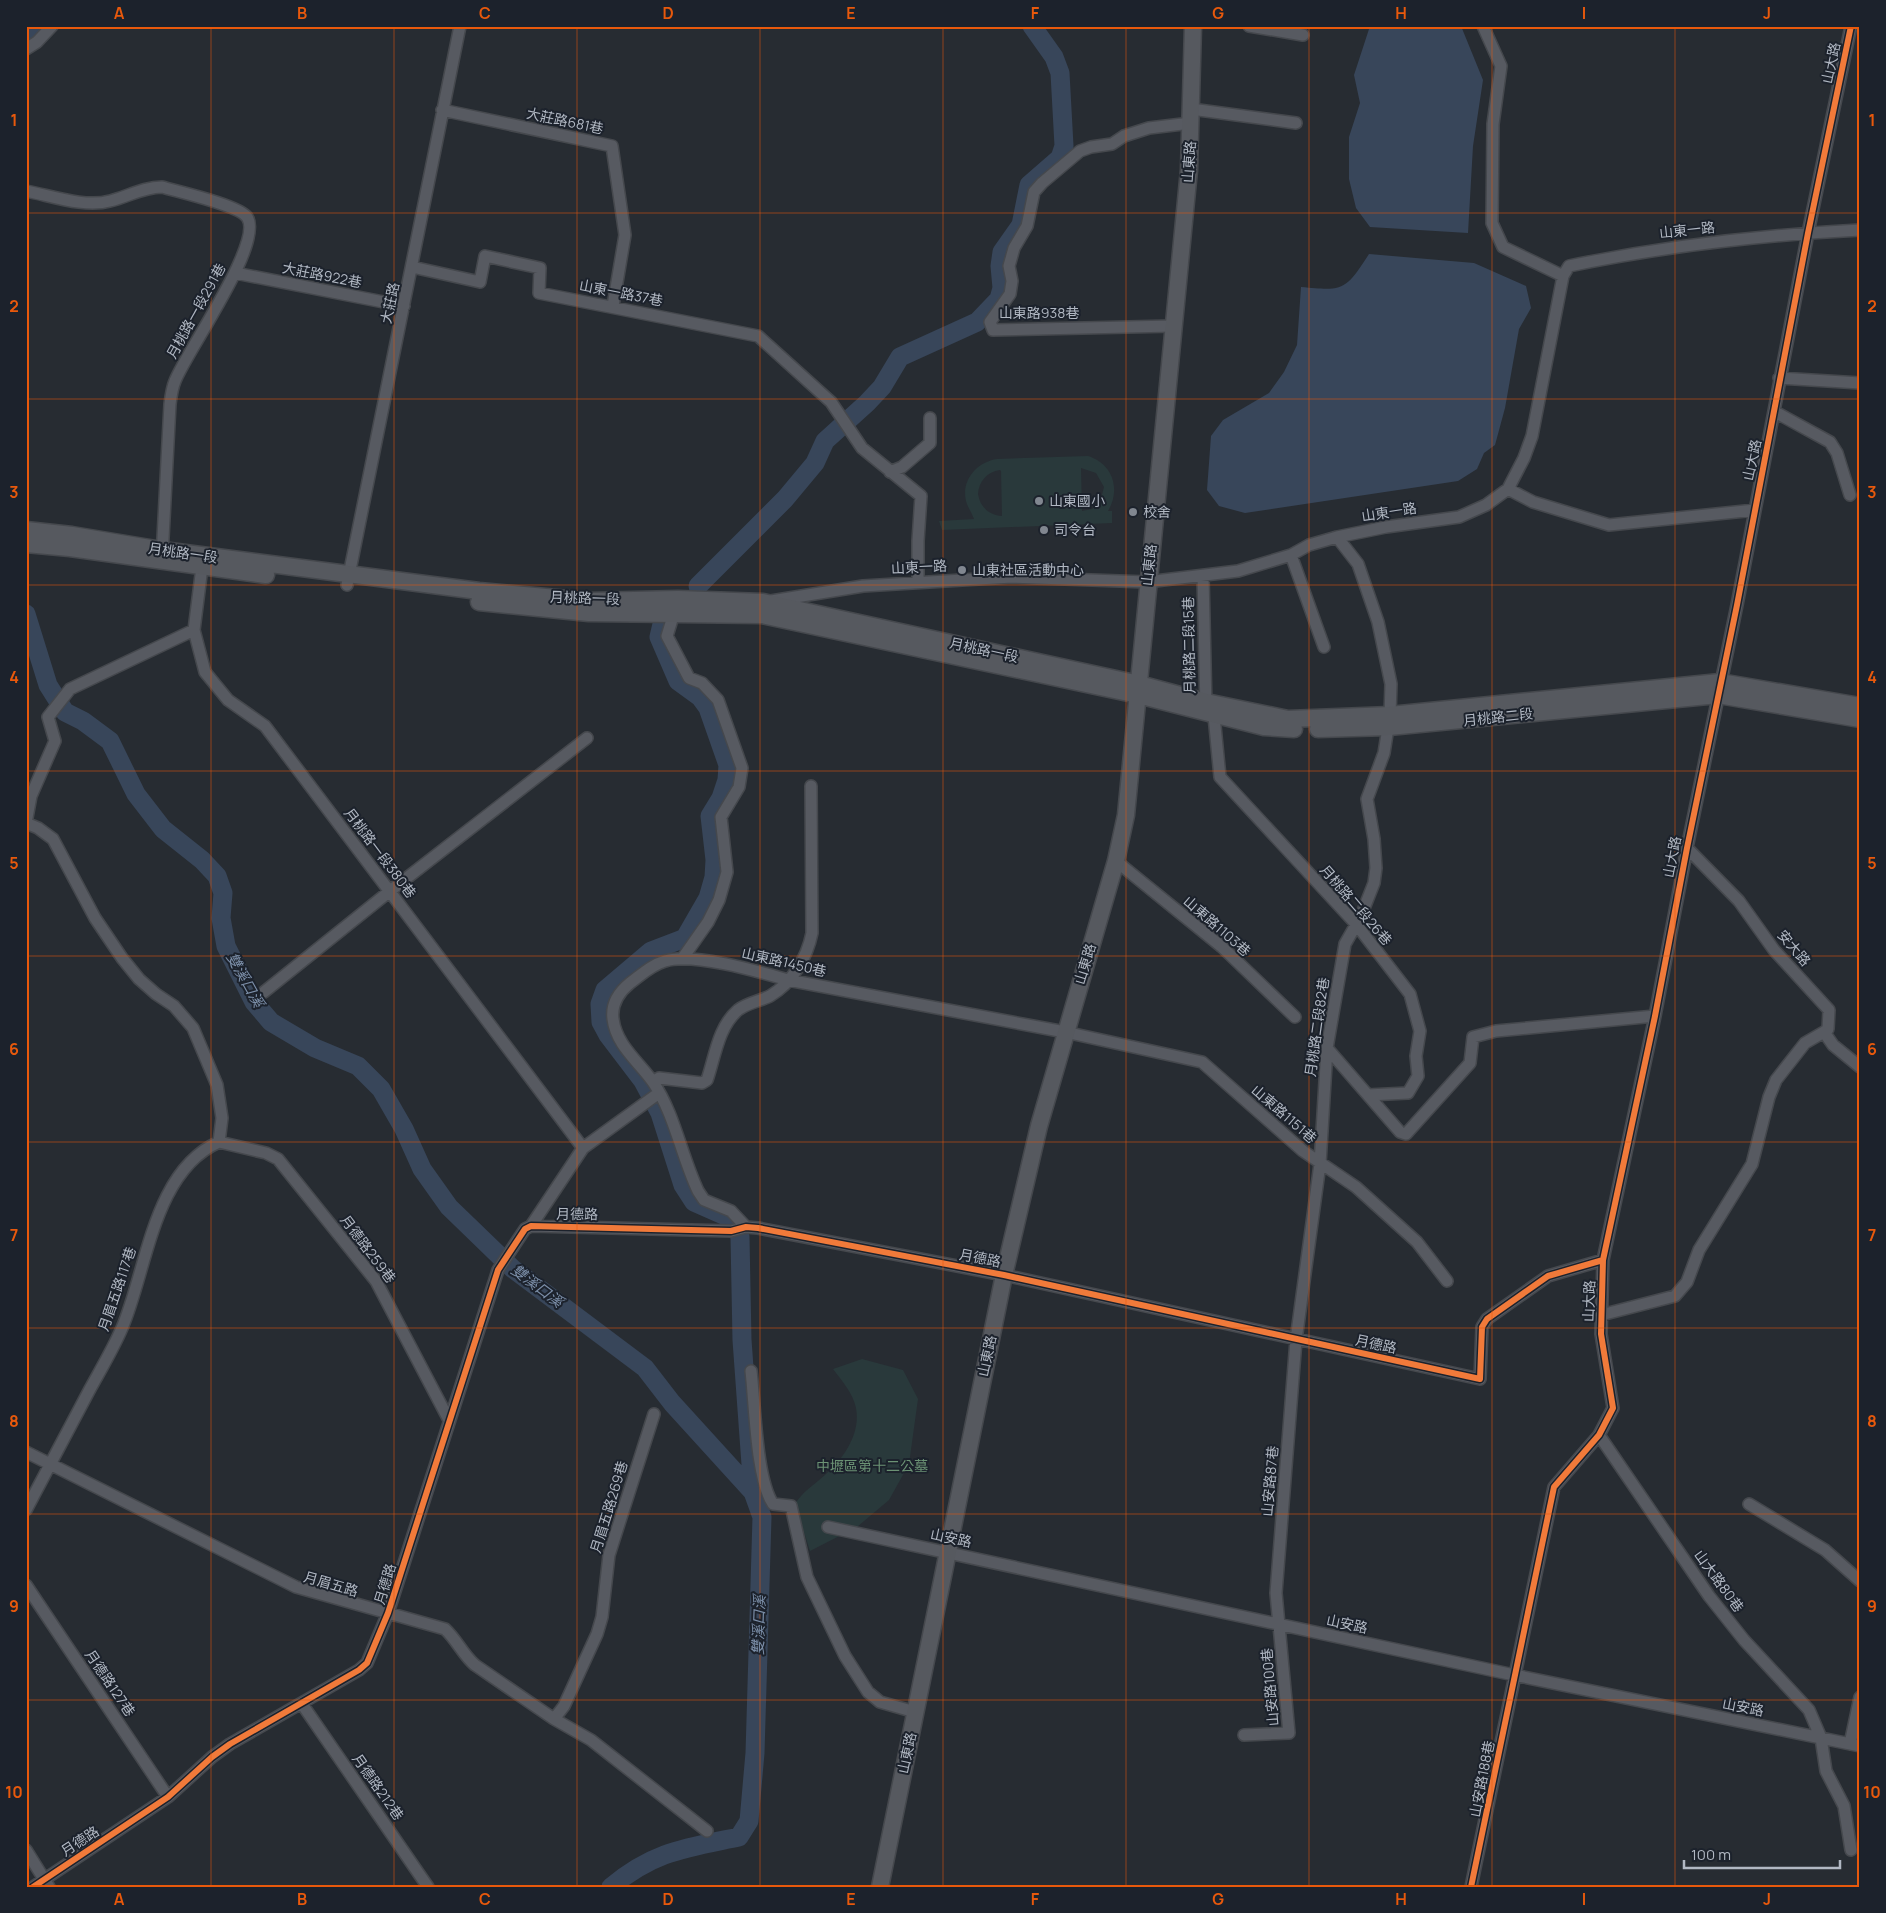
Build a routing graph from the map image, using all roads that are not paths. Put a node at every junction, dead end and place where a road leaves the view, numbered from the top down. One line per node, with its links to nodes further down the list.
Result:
1 (52, 26): 8 (street)
2 (460, 26): 9 (street, 大莊路)
3 (1193, 26): 10 (street, 山東路)
4 (1250, 26): 7 (street)
5 (1483, 26): 17 (street)
6 (1852, 26): 14 (street, 山大路)
7 (1303, 35)
8 (26, 49)
9 (442, 110): 15 (street, 大莊路); 19 (street, 大莊路681巷)
10 (1191, 116): 11 (street); 20 (street, 山東路); 20 (street, 山東路938巷)
11 (1296, 123)
12 (26, 191): 16 (street, 月桃路一段291巷)
13 (1860, 230): 14 (street, 山東一路)
14 (1808, 232): 17 (street, 山東一路); 21 (street, 山大路)
15 (412, 267): 18 (street, 大莊路); 19 (street, 山東一路37巷)
16 (235, 273): 18 (street, 大莊路922巷); 33 (street, 月桃路一段291巷)
17 (1562, 276): 26 (street, 山東一路)
18 (404, 306): 36 (street, 大莊路)
19 (613, 306): 25 (street, 山東一路37巷)
20 (1172, 326): 38 (street, 山東路)
21 (1779, 378): 22 (street); 23 (street, 山大路)
22 (1860, 383)
23 (1775, 412): 27 (street); 28 (street, 山大路)
24 (930, 418): 25 (street)
25 (890, 472): 37 (street)
26 (1508, 489): 28 (street); 30 (street, 山東一路)
27 (1850, 495)
28 (1755, 510): 45 (street, 山大路)
29 (26, 530): 33 (street, 月桃路一段)
30 (1337, 536): 32 (street, 山東一路); 49 (street, 月桃路二段82巷)
31 (26, 544): 33 (street, 月桃路一段)
32 (1291, 555): 35 (street, 山東一路); 43 (street)
33 (162, 556): 34 (street, 月桃路一段); 36 (street, 月桃路一段)
34 (202, 567): 36 (street, 月桃路一段); 42 (street, 月桃路一段380巷)
35 (1203, 576): 38 (street, 山東一路); 47 (street, 月桃路二段15巷)
36 (348, 579): 39 (street, 月桃路一段)
37 (918, 582): 38 (street, 山東一路); 40 (street, 山東一路)
38 (1147, 582): 44 (street, 山東路)
39 (479, 597): 40 (street, 月桃路一段); 41 (street, 月桃路一段)
40 (763, 609): 41 (street, 月桃路一段); 44 (street, 月桃路一段)
41 (674, 613): 56 (street)
42 (194, 630): 54 (street, 月桃路一段380巷); 68 (street)
43 (1324, 647)
44 (1138, 689): 47 (street, 月桃路二段); 53 (street, 山東路)
45 (1719, 689): 46 (street, 月桃路二段); 48 (street, 月桃路二段); 49 (street, 月桃路二段); 52 (street, 山大路)
46 (1860, 706)
47 (1209, 711): 49 (street, 月桃路二段); 55 (street, 月桃路二段26巷)
48 (1860, 719)
49 (1390, 721): 55 (street, 月桃路二段82巷)
50 (587, 738): 54 (street)
51 (811, 786): 57 (street)
52 (1687, 848): 60 (street, 山大路); 62 (street, 安大路)
53 (1116, 861): 59 (street, 山東路1103巷); 61 (street, 山東路)
54 (390, 891): 58 (street); 69 (street, 月桃路一段380巷)
55 (1356, 924): 63 (street, 月桃路二段82巷); 67 (street, 月桃路二段26巷)
56 (682, 959): 57 (street, 山東路1450巷); 65 (street, 山東路1450巷)
57 (788, 980): 61 (street, 山東路1450巷); 65 (street)
58 (264, 992)
59 (1295, 1016)
60 (1655, 1016): 67 (street); 73 (street, 山大路)
61 (1065, 1032): 70 (street, 山東路1151巷); 74 (street, 山東路)
62 (1824, 1032): 64 (street); 76 (street)
63 (1327, 1048): 67 (street); 70 (street, 月桃路二段82巷)
64 (1860, 1067)
65 (653, 1082): 66 (street, 山東路1450巷)
66 (659, 1093): 69 (street); 72 (street, 山東路1450巷)
67 (1368, 1095)
68 (219, 1142): 80 (street, 月德路259巷); 83 (street, 月眉五路117巷)
69 (583, 1148): 71 (street)
70 (1320, 1164): 75 (street, 山東路1151巷); 77 (street, 月桃路二段82巷)
71 (531, 1226): 72 (street, 月德路); 80 (street, 月德路)
72 (746, 1227): 74 (street, 月德路)
73 (1603, 1260): 76 (street, 山大路); 77 (street, 月德路)
74 (1004, 1276): 77 (street, 月德路); 87 (street, 山東路)
75 (1448, 1282)
76 (1601, 1315): 81 (street, 山大路)
77 (1296, 1340): 91 (street, 山安路87巷)
78 (751, 1371): 95 (street)
79 (654, 1414): 96 (street, 月眉五路269巷)
80 (449, 1420): 90 (street, 月德路)
81 (1599, 1435): 92 (street, 山大路); 98 (street, 山大路80巷)
82 (26, 1452): 83 (street, 月眉五路)
83 (50, 1464): 85 (street, 月眉五路117巷); 90 (street, 月眉五路)
84 (1749, 1504): 88 (street)
85 (26, 1510)
86 (828, 1527): 87 (street, 山安路)
87 (947, 1552): 91 (street, 山安路); 95 (street, 山東路)
88 (1860, 1581)
89 (26, 1586): 100 (street, 月德路127巷)
90 (388, 1614): 94 (street, 月德路); 96 (street, 月眉五路)
91 (1280, 1624): 92 (street, 山安路); 97 (street, 山安路100巷)
92 (1514, 1676): 98 (street, 山安路); 108 (street, 山安路188巷)
93 (1860, 1697): 99 (street)
94 (302, 1704): 100 (street, 月德路); 106 (street, 月德路212巷)
95 (915, 1712): 107 (street, 山東路)
96 (554, 1719): 101 (street, 月眉五路)
97 (1244, 1735)
98 (1821, 1738): 99 (street, 山安路); 103 (street, 山大路80巷)
99 (1855, 1745)
100 (168, 1797): 104 (street, 月德路)
101 (707, 1830)
102 (26, 1850): 104 (street)
103 (1851, 1850)
104 (47, 1883): 105 (street, 月德路)
105 (33, 1887)
106 (428, 1887)
107 (880, 1887)
108 (1471, 1887)

